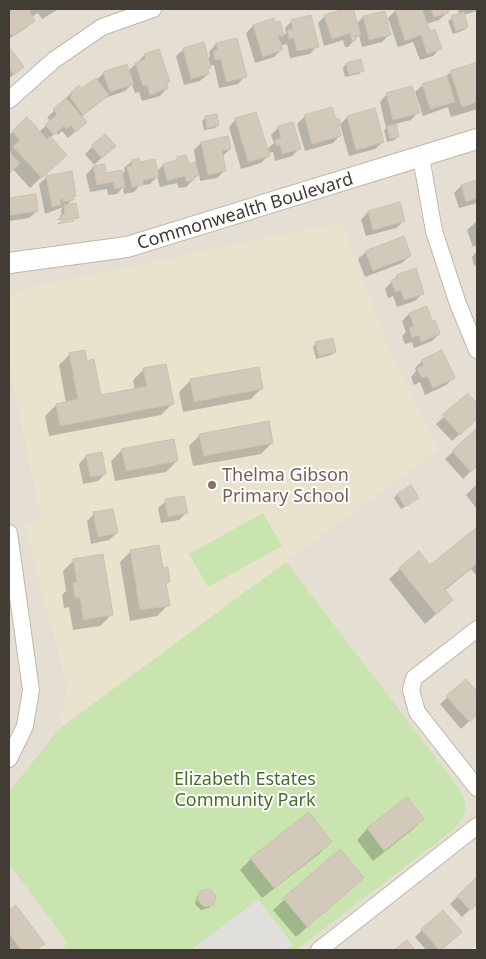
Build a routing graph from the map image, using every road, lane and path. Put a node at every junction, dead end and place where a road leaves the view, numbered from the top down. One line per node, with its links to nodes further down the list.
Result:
1 (153, 9): 2 (street)
2 (9, 100)
3 (477, 139): 4 (street, Commonwealth Boulevard)
4 (422, 157): 5 (street, Commonwealth Boulevard); 6 (street)
5 (9, 263)
6 (477, 350)
7 (9, 533): 9 (street)
8 (477, 629): 10 (street)
9 (9, 759)
10 (477, 788)
11 (477, 826): 12 (street)
12 (320, 950)

